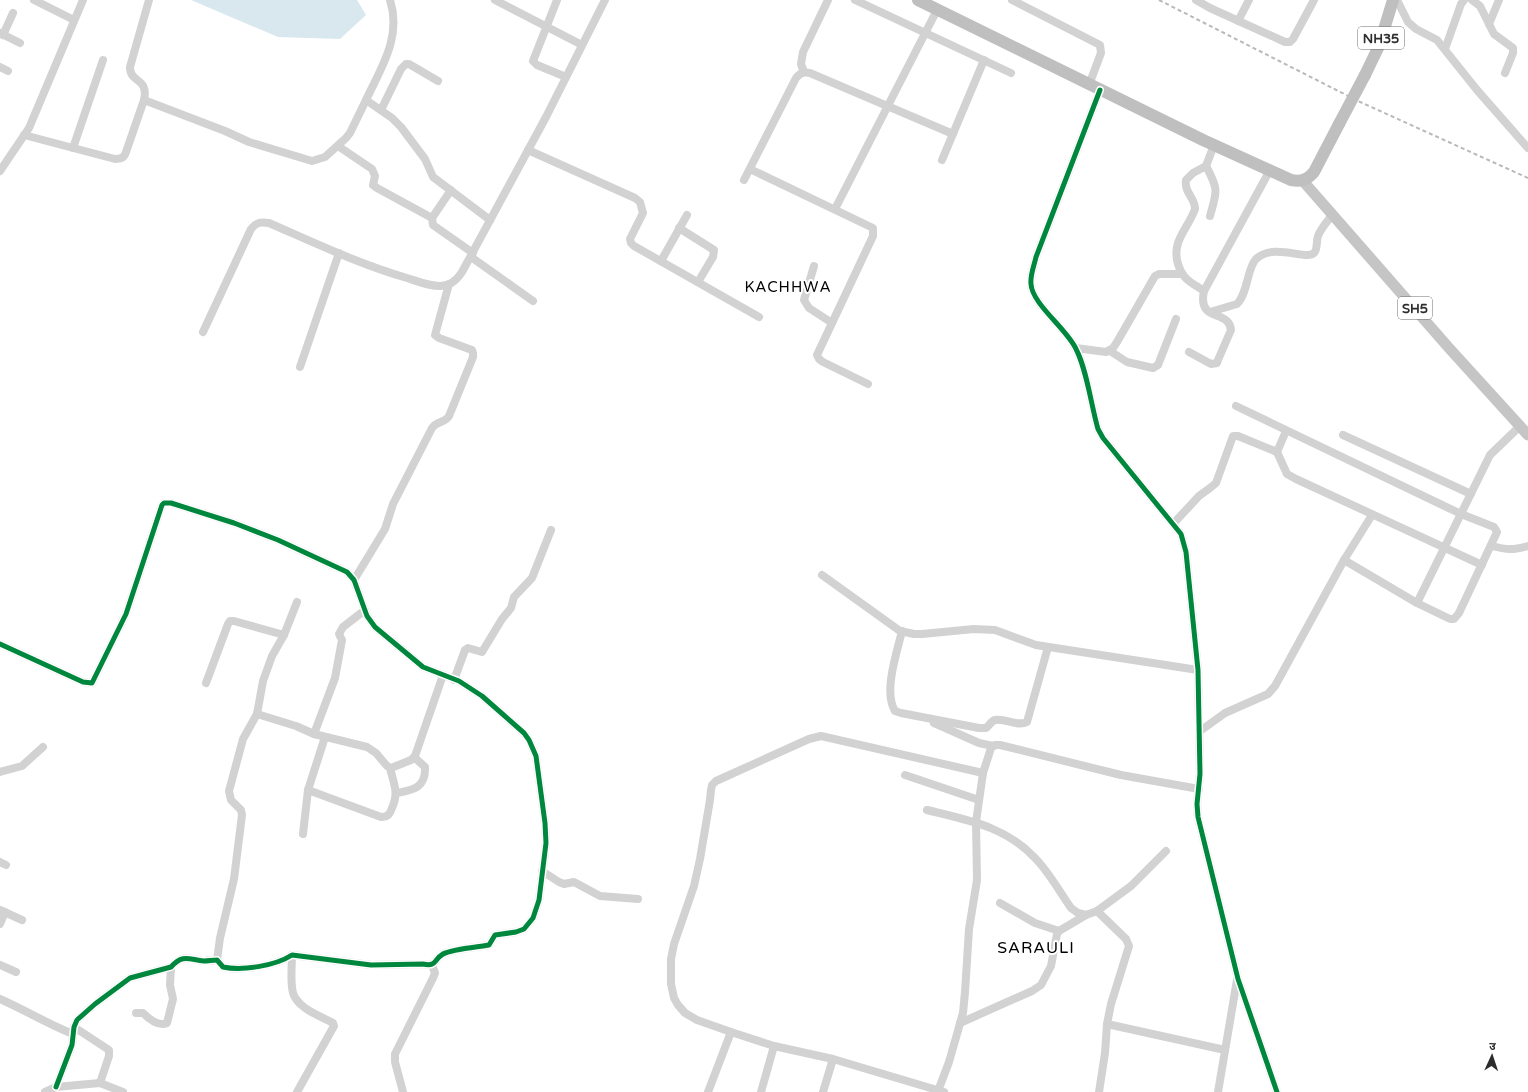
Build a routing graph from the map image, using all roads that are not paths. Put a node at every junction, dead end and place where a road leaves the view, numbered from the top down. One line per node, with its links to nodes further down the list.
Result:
1 (34, 0): 24 (street)
2 (83, 0): 24 (street)
3 (149, 0): 44 (street)
4 (390, 0): 45 (street)
5 (495, 0): 27 (street)
6 (557, 0): 27 (street)
7 (605, 0): 31 (street)
8 (828, 0): 37 (street)
9 (855, 0): 28 (street)
10 (918, 0): 22 (highway)
11 (1012, 0): 42 (street)
12 (1196, 0): 21 (street)
13 (1214, 0): 21 (street)
14 (1249, 0): 25 (street)
15 (1314, 0): 25 (street)
16 (1394, 0): 61 (highway, NH35, bridge)
17 (1397, 0): 32 (street)
18 (1464, 0): 32 (street)
19 (1472, 0): 26 (street)
20 (1499, 0): 26 (street)
21 (1210, 8): 25 (street)
22 (937, 10): 28 (street); 42 (highway)
23 (13, 13): 29 (street)
24 (74, 20): 49 (street)
25 (1238, 21)
26 (1489, 24): 38 (street)
27 (547, 26): 31 (street); 40 (street)
28 (925, 32): 34 (street); 46 (street)
29 (2, 34): 30 (street)
30 (20, 43)
31 (582, 44): 40 (street)
32 (1445, 49): 53 (street)
33 (103, 60): 52 (street)
34 (984, 60): 39 (street); 48 (street)
35 (0, 67): 36 (street)
36 (8, 71)
37 (804, 72): 46 (street); 57 (street)
38 (1505, 72)
39 (1011, 73)
40 (566, 77): 54 (street)
41 (438, 81): 47 (street)
42 (1089, 85): 43 (highway)
43 (1100, 90): 50 (highway); 84 (street)
44 (144, 100): 51 (street); 52 (street)
45 (366, 100): 47 (street); 51 (street)
46 (888, 106): 48 (street); 63 (street)
47 (381, 110): 62 (street)
48 (953, 134): 55 (street)
49 (24, 135): 52 (street); 58 (street)
50 (1214, 145): 56 (street); 59 (highway)
51 (338, 146): 67 (street)
52 (74, 148)
53 (1528, 148)
54 (528, 150): 68 (street); 72 (street)
55 (942, 160)
56 (1206, 166): 66 (street); 74 (street)
57 (750, 169): 60 (street); 63 (street)
58 (0, 170)
59 (1270, 170): 61 (highway); 77 (street)
60 (744, 180)
61 (1303, 181): 65 (main road, SH5)
62 (451, 190): 67 (street); 68 (street)
63 (835, 209): 82 (street)
64 (686, 215): 69 (street)
65 (1332, 215): 79 (street); 90 (main road, SH5)
66 (1210, 216)
67 (432, 218): 71 (street)
68 (490, 220): 71 (street)
69 (679, 228): 72 (street); 75 (street)
70 (339, 253): 76 (street); 83 (street); 87 (street)
71 (472, 255): 76 (street); 78 (street)
72 (661, 261): 75 (street)
73 (814, 266): 82 (street)
74 (1181, 274): 77 (street); 85 (street)
75 (698, 282): 80 (street)
76 (449, 284): 106 (street)
77 (1204, 291): 79 (street)
78 (533, 301)
79 (1210, 312): 86 (street)
80 (759, 317)
81 (1176, 319): 85 (street)
82 (832, 323): 88 (street)
83 (203, 332)
84 (1076, 348): 85 (street); 98 (street)
85 (1110, 350)
86 (1189, 352)
87 (300, 367)
88 (868, 384)
89 (1236, 406): 91 (street)
90 (1519, 427): 93 (main road, SH5); 95 (street)
91 (1286, 431): 94 (street); 96 (street)
92 (1343, 435): 95 (street)
93 (1528, 436)
94 (1276, 452): 97 (street); 98 (street)
95 (1471, 494): 96 (street)
96 (1462, 514): 100 (street); 102 (street)
97 (1372, 515): 102 (street); 103 (street)
98 (1173, 524): 114 (street)
99 (551, 530): 116 (street)
100 (1492, 546): 101 (street); 104 (street)
101 (1528, 546)
102 (1446, 548): 104 (street); 108 (street)
103 (1344, 560): 108 (street); 120 (street)
104 (1482, 565): 108 (street)
105 (822, 575): 110 (street)
106 (354, 580): 109 (street); 112 (street)
107 (297, 602): 111 (street)
108 (1418, 603)
109 (365, 610): 115 (street); 121 (street)
110 (902, 631): 113 (street); 119 (street)
111 (284, 635): 117 (street); 118 (street)
112 (0, 644)
113 (1048, 647): 114 (street); 119 (street)
114 (1198, 670): 120 (street)
115 (443, 675): 116 (street); 125 (street)
116 (454, 680): 138 (street)
117 (206, 683)
118 (257, 714): 121 (street); 148 (street)
119 (919, 717): 123 (street)
120 (1200, 731): 130 (street)
121 (314, 734): 122 (street)
122 (325, 737): 126 (street); 131 (street)
123 (993, 746): 128 (street); 130 (street)
124 (43, 747): 127 (street)
125 (414, 757): 126 (street); 132 (street)
126 (390, 768): 132 (street)
127 (0, 772)
128 (983, 773): 133 (street); 159 (street)
129 (905, 775): 133 (street)
130 (1199, 789): 153 (street)
131 (308, 790): 132 (street); 136 (street)
132 (397, 793)
133 (978, 800): 135 (street)
134 (927, 810): 135 (street)
135 (976, 822): 143 (street); 156 (street)
136 (303, 834)
137 (1166, 851): 142 (street)
138 (542, 872): 139 (street); 150 (street)
139 (638, 899)
140 (1000, 903): 146 (street)
141 (2, 911): 144 (street); 145 (street)
142 (1097, 911): 143 (street); 157 (street)
143 (1086, 915): 146 (street)
144 (22, 920)
145 (0, 924)
146 (1059, 931): 156 (street)
147 (292, 955): 148 (street); 150 (street); 168 (street)
148 (217, 960): 151 (street)
149 (0, 965): 152 (street)
150 (432, 965): 169 (street)
151 (170, 967): 155 (street); 158 (street)
152 (16, 972)
153 (1238, 979): 161 (street); 175 (street)
154 (0, 999): 158 (street)
155 (136, 1013)
156 (960, 1023): 165 (street)
157 (1107, 1024): 161 (street); 173 (street)
158 (73, 1030): 163 (street); 164 (street)
159 (731, 1032): 160 (street); 170 (street)
160 (774, 1046): 162 (street); 171 (street)
161 (1225, 1050): 174 (street)
162 (833, 1059): 165 (street); 172 (street)
163 (100, 1083): 164 (street); 167 (street)
164 (56, 1087): 166 (street)
165 (941, 1091)
166 (45, 1092)
167 (123, 1092)
168 (297, 1092)
169 (403, 1092)
170 (708, 1092)
171 (761, 1092)
172 (823, 1092)
173 (1099, 1092)
174 (1218, 1092)
175 (1277, 1092)

